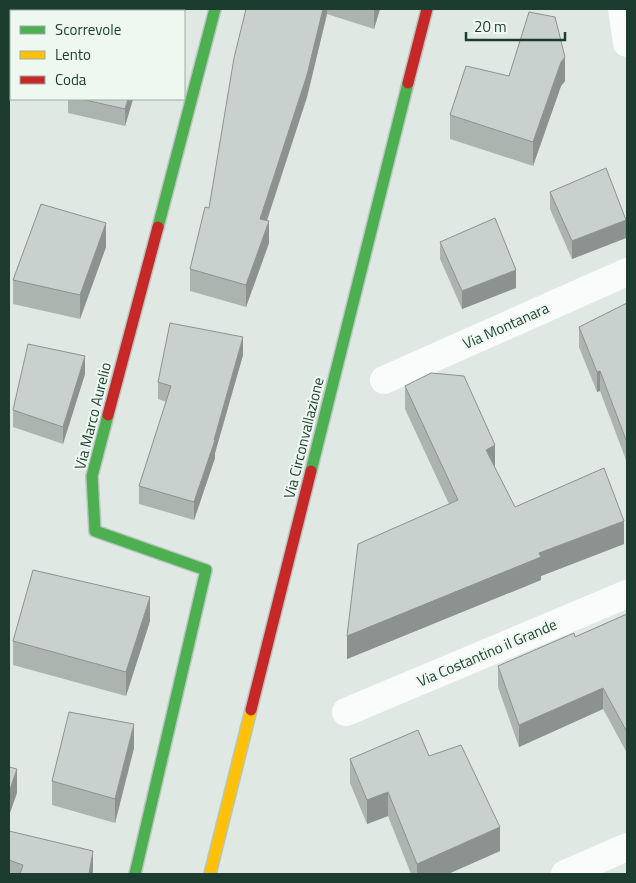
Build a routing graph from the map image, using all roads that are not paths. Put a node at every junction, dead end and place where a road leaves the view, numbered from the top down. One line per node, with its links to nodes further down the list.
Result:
1 (215, 9): 10 (street, Via Marco Aurelio)
2 (427, 9): 11 (street, Via Circonvallazione)
3 (622, 9): 4 (street)
4 (627, 43)
5 (627, 272): 6 (street, Via Montanara)
6 (384, 380)
7 (627, 594): 8 (street, Via Costantino il Grande)
8 (346, 712)
9 (627, 847): 12 (street)
10 (135, 874)
11 (210, 874)
12 (565, 874)

